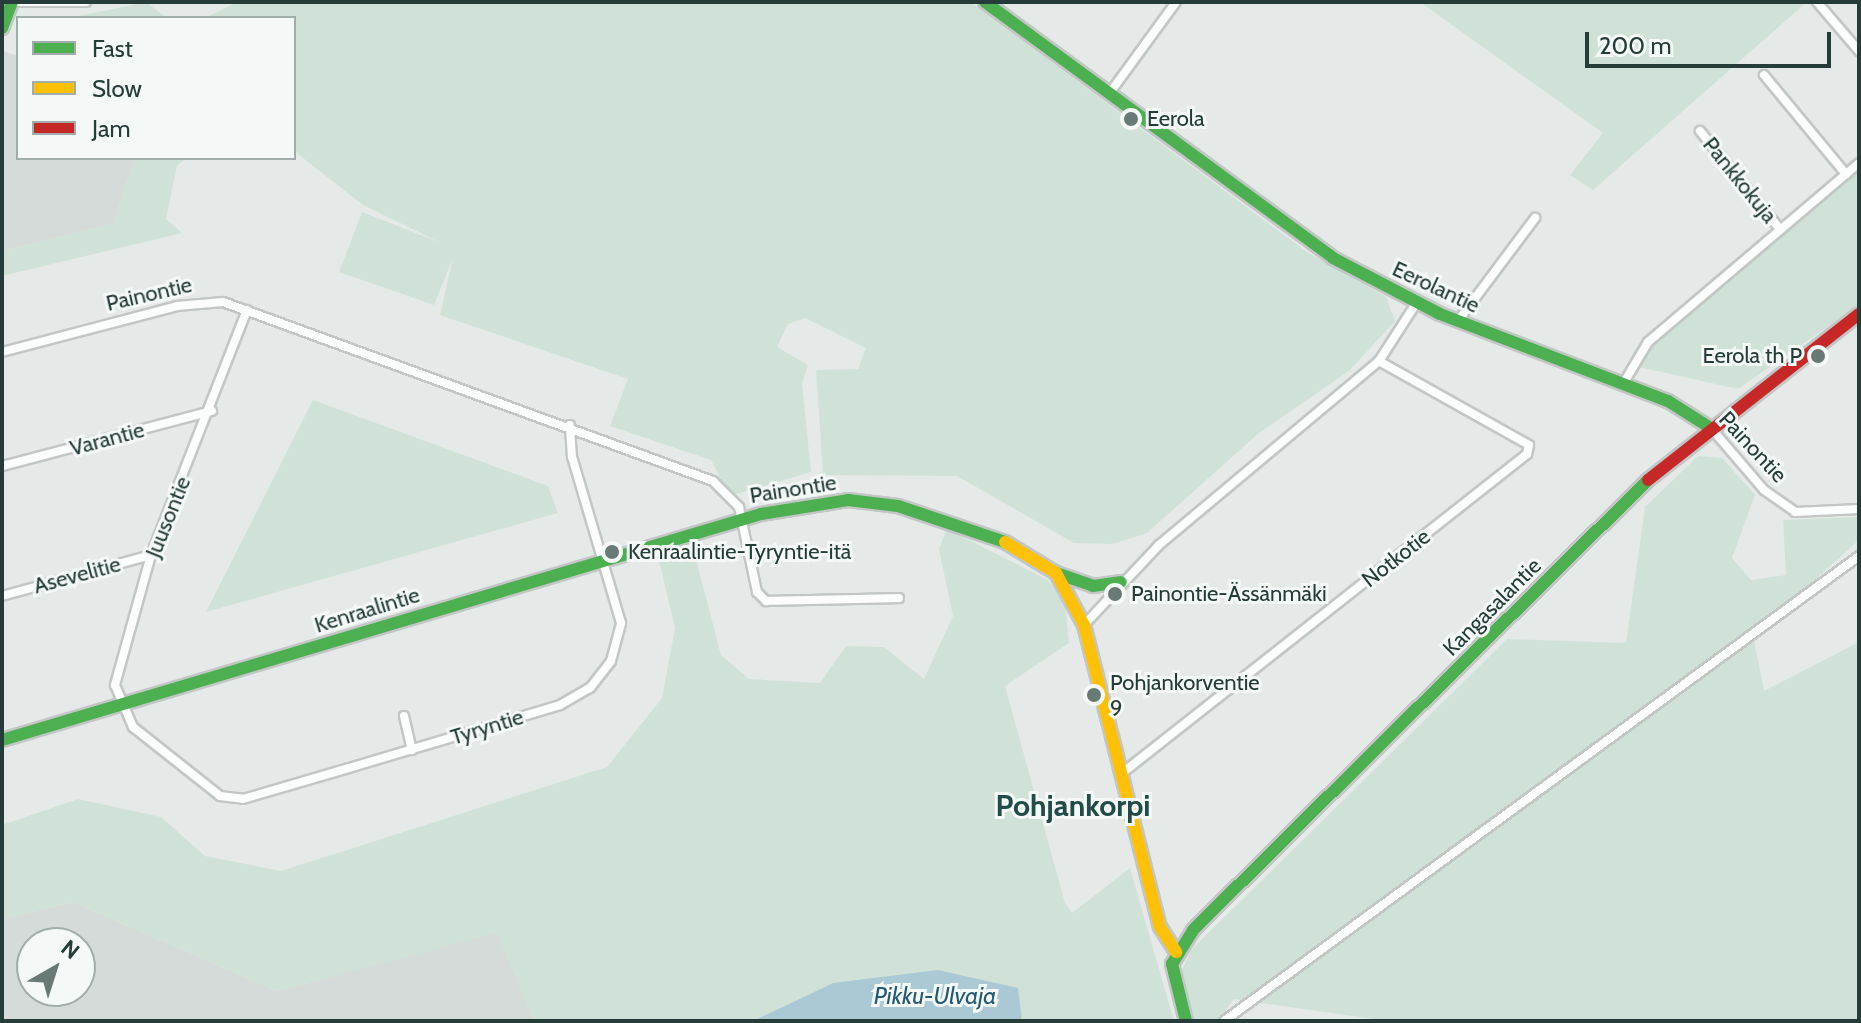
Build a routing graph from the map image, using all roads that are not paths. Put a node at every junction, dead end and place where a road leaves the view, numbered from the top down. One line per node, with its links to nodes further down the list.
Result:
1 (12, 2): 2 (street); 6 (street)
2 (86, 2)
3 (985, 2): 9 (street, Eerolantie)
4 (1176, 2): 9 (street)
5 (1817, 2): 7 (street)
6 (2, 28)
7 (1859, 51)
8 (1764, 75): 12 (street)
9 (1109, 94): 15 (street, Eerolantie)
10 (1700, 131): 14 (street, Pankkokuja)
11 (1859, 163): 12 (street)
12 (1846, 174): 14 (street)
13 (1535, 218): 18 (street)
14 (1780, 229): 21 (street)
15 (1417, 302): 18 (street, Eerolantie); 20 (street)
16 (247, 310): 19 (street, Painontie); 22 (street, Juusontie); 23 (street, Painontie)
17 (1859, 314): 24 (street, Kangasalantie)
18 (1458, 321): 21 (street, Eerolantie)
19 (2, 352)
20 (1379, 361): 32 (street); 40 (street, Notkotie)
21 (1623, 384): 24 (street, Painontie)
22 (212, 411): 25 (street, Varantie); 28 (street, Juusontie)
23 (570, 425): 27 (street, Painontie); 30 (street, Tyryntie)
24 (1709, 427): 26 (street, Painontie); 41 (street, Kangasalantie)
25 (2, 466)
26 (1859, 509)
27 (743, 519): 30 (street, Kenraalintie); 31 (street, Painontie); 34 (street)
28 (151, 555): 33 (street, Asevelitie); 36 (street, Juusontie)
29 (1859, 556): 43 (street)
30 (602, 561): 36 (street, Kenraalintie); 39 (street, Tyryntie)
31 (1056, 573): 32 (street, Painontie); 35 (street)
32 (1121, 582): 35 (street)
33 (2, 596)
34 (899, 598)
35 (1084, 625): 40 (street)
36 (120, 705): 38 (street, Kenraalintie); 39 (street, Tyryntie)
37 (404, 716): 39 (street)
38 (2, 740)
39 (412, 750)
40 (1121, 774): 41 (street)
41 (1176, 952): 42 (street)
42 (1186, 1021)
43 (1224, 1021)

